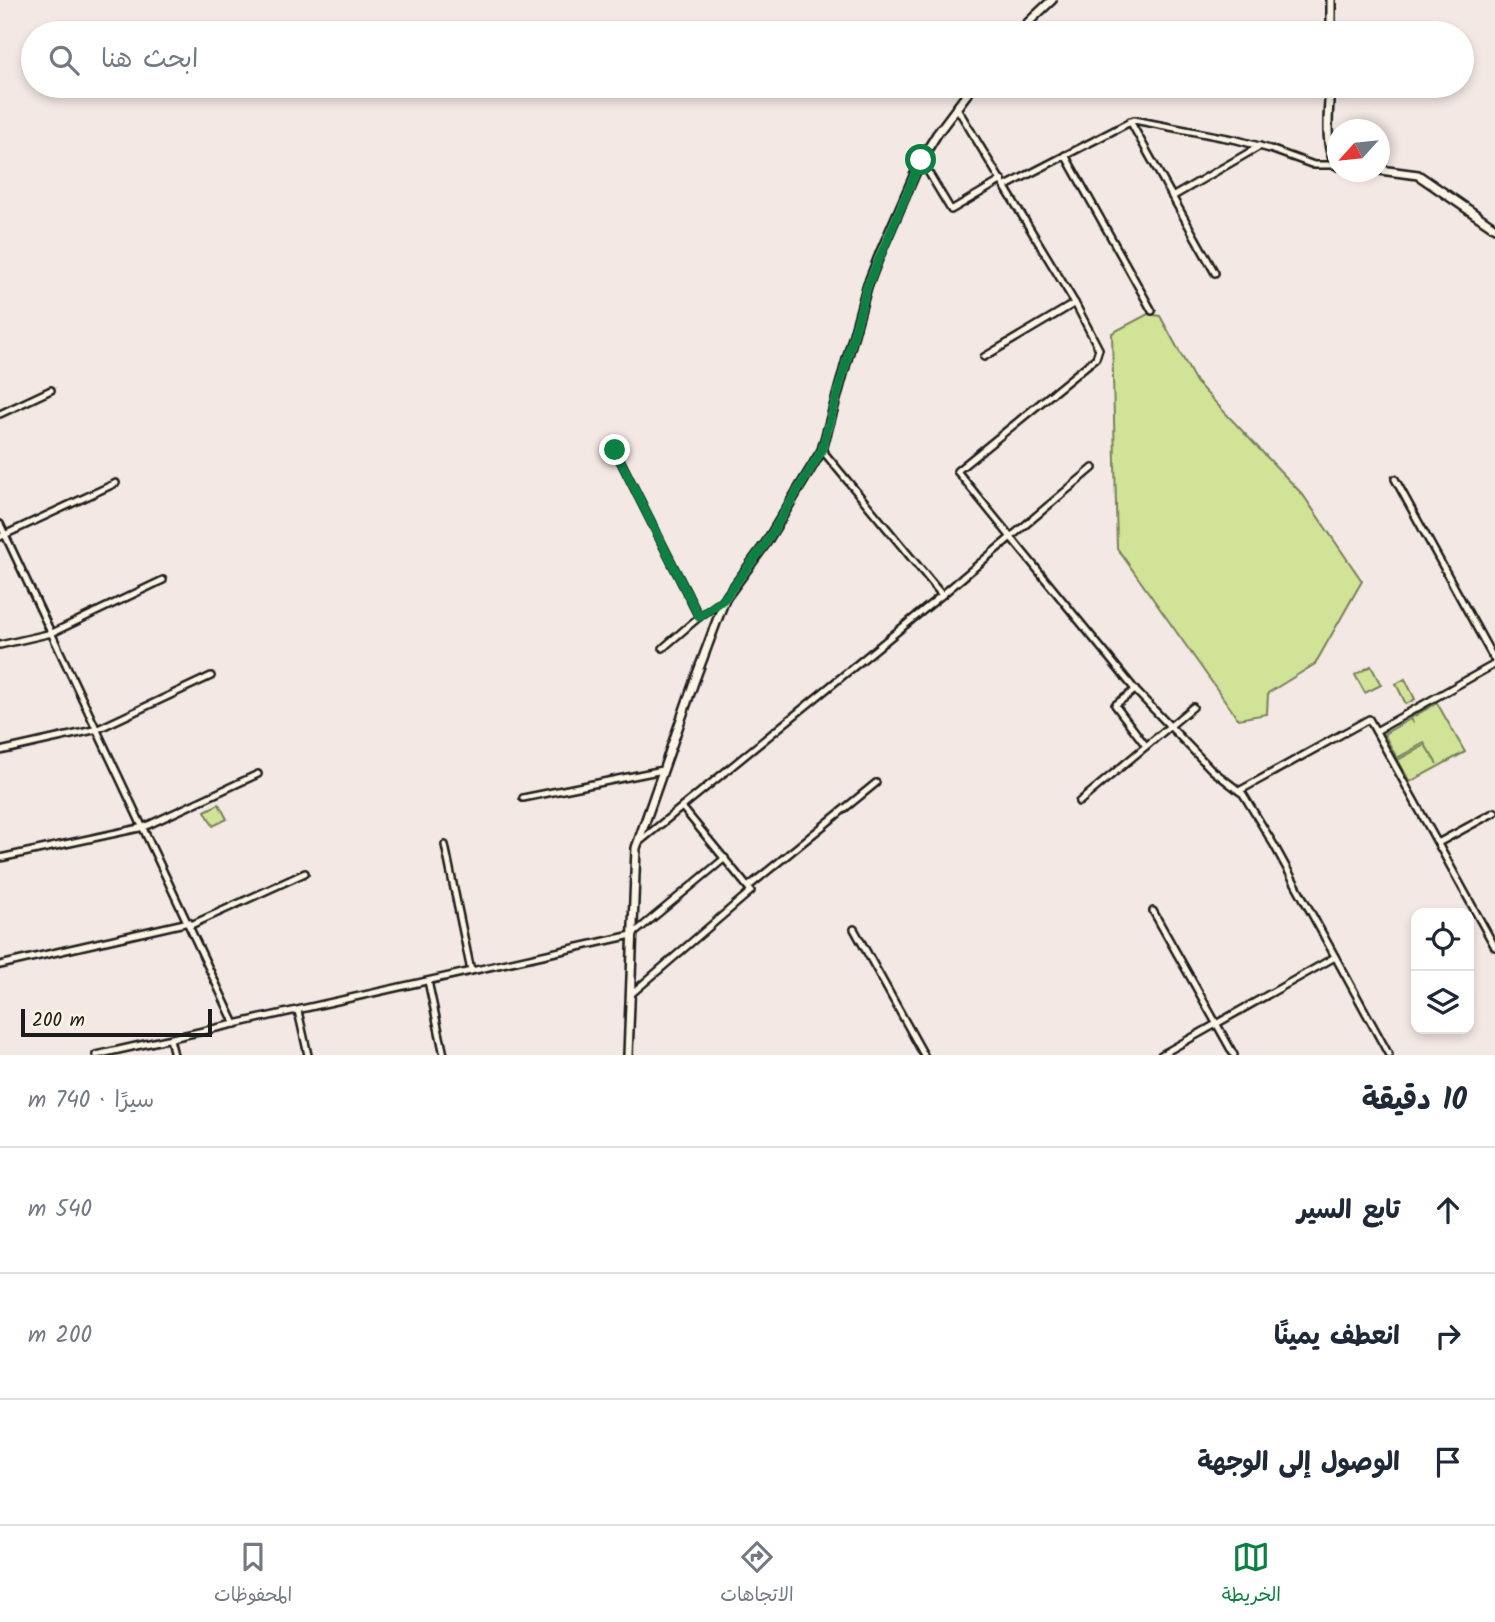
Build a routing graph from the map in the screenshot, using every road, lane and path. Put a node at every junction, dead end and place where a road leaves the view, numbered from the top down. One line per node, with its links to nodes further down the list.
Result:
1 (1052, 0): 3 (street)
2 (1331, 0): 4 (street)
3 (1030, 21)
4 (1331, 21)
5 (964, 98): 7 (street)
6 (1330, 98): 8 (street)
7 (957, 108): 12 (street); 15 (street)
8 (1329, 119)
9 (1130, 121): 10 (street); 11 (street); 16 (street)
10 (1260, 146): 13 (street); 16 (street)
11 (1065, 155): 15 (street); 20 (street)
12 (921, 160): 15 (street); 25 (street)
13 (1327, 165)
14 (1390, 171): 17 (street)
15 (1004, 183): 19 (street)
16 (1172, 197): 18 (street)
17 (1495, 228)
18 (1215, 273)
19 (1075, 303): 21 (street); 31 (street)
20 (1152, 311)
21 (984, 357)
22 (51, 390): 23 (street)
23 (0, 414)
24 (615, 450): 35 (street)
25 (822, 450): 33 (street); 34 (street)
26 (1093, 468): 31 (street)
27 (1395, 479): 39 (street)
28 (116, 482): 30 (street)
29 (0, 524): 30 (street)
30 (3, 536): 36 (street)
31 (1010, 538): 33 (street); 41 (street)
32 (163, 580): 36 (street)
33 (942, 595): 54 (street)
34 (724, 599): 35 (street); 48 (street)
35 (699, 617): 38 (street)
36 (52, 633): 37 (street); 44 (street)
37 (0, 645)
38 (663, 648)
39 (1495, 662): 45 (street)
40 (211, 676): 44 (street)
41 (1135, 690): 43 (street); 46 (street)
42 (1194, 707): 43 (street)
43 (1170, 727): 46 (street); 51 (street)
44 (97, 729): 47 (street); 56 (street)
45 (1376, 731): 51 (street); 58 (street)
46 (1146, 746): 53 (street)
47 (0, 751)
48 (663, 770): 52 (street); 57 (street)
49 (258, 774): 56 (street)
50 (876, 783): 63 (street)
51 (1239, 791): 69 (street)
52 (523, 799)
53 (1079, 802)
54 (682, 807): 57 (street); 61 (street)
55 (1495, 812): 58 (street)
56 (145, 827): 60 (street); 65 (street)
57 (638, 843): 67 (street)
58 (1438, 843): 68 (street)
59 (445, 845): 71 (street)
60 (0, 858)
61 (724, 858): 63 (street); 67 (street)
62 (305, 873): 65 (street)
63 (748, 887): 73 (street)
64 (1153, 911): 75 (street)
65 (190, 924): 70 (street); 76 (street)
66 (854, 929): 83 (street)
67 (632, 935): 71 (street); 73 (street)
68 (1495, 947)
69 (1335, 957): 75 (street); 86 (street)
70 (0, 965)
71 (471, 971): 72 (street)
72 (428, 981): 74 (street); 81 (street)
73 (630, 995): 82 (street)
74 (298, 1011): 76 (street); 80 (street)
75 (1217, 1023): 84 (street); 85 (street)
76 (235, 1024): 77 (street)
77 (170, 1039): 78 (street); 79 (street)
78 (96, 1055)
79 (174, 1055)
80 (308, 1055)
81 (444, 1055)
82 (628, 1055)
83 (924, 1055)
84 (1161, 1055)
85 (1234, 1055)
86 (1389, 1055)

